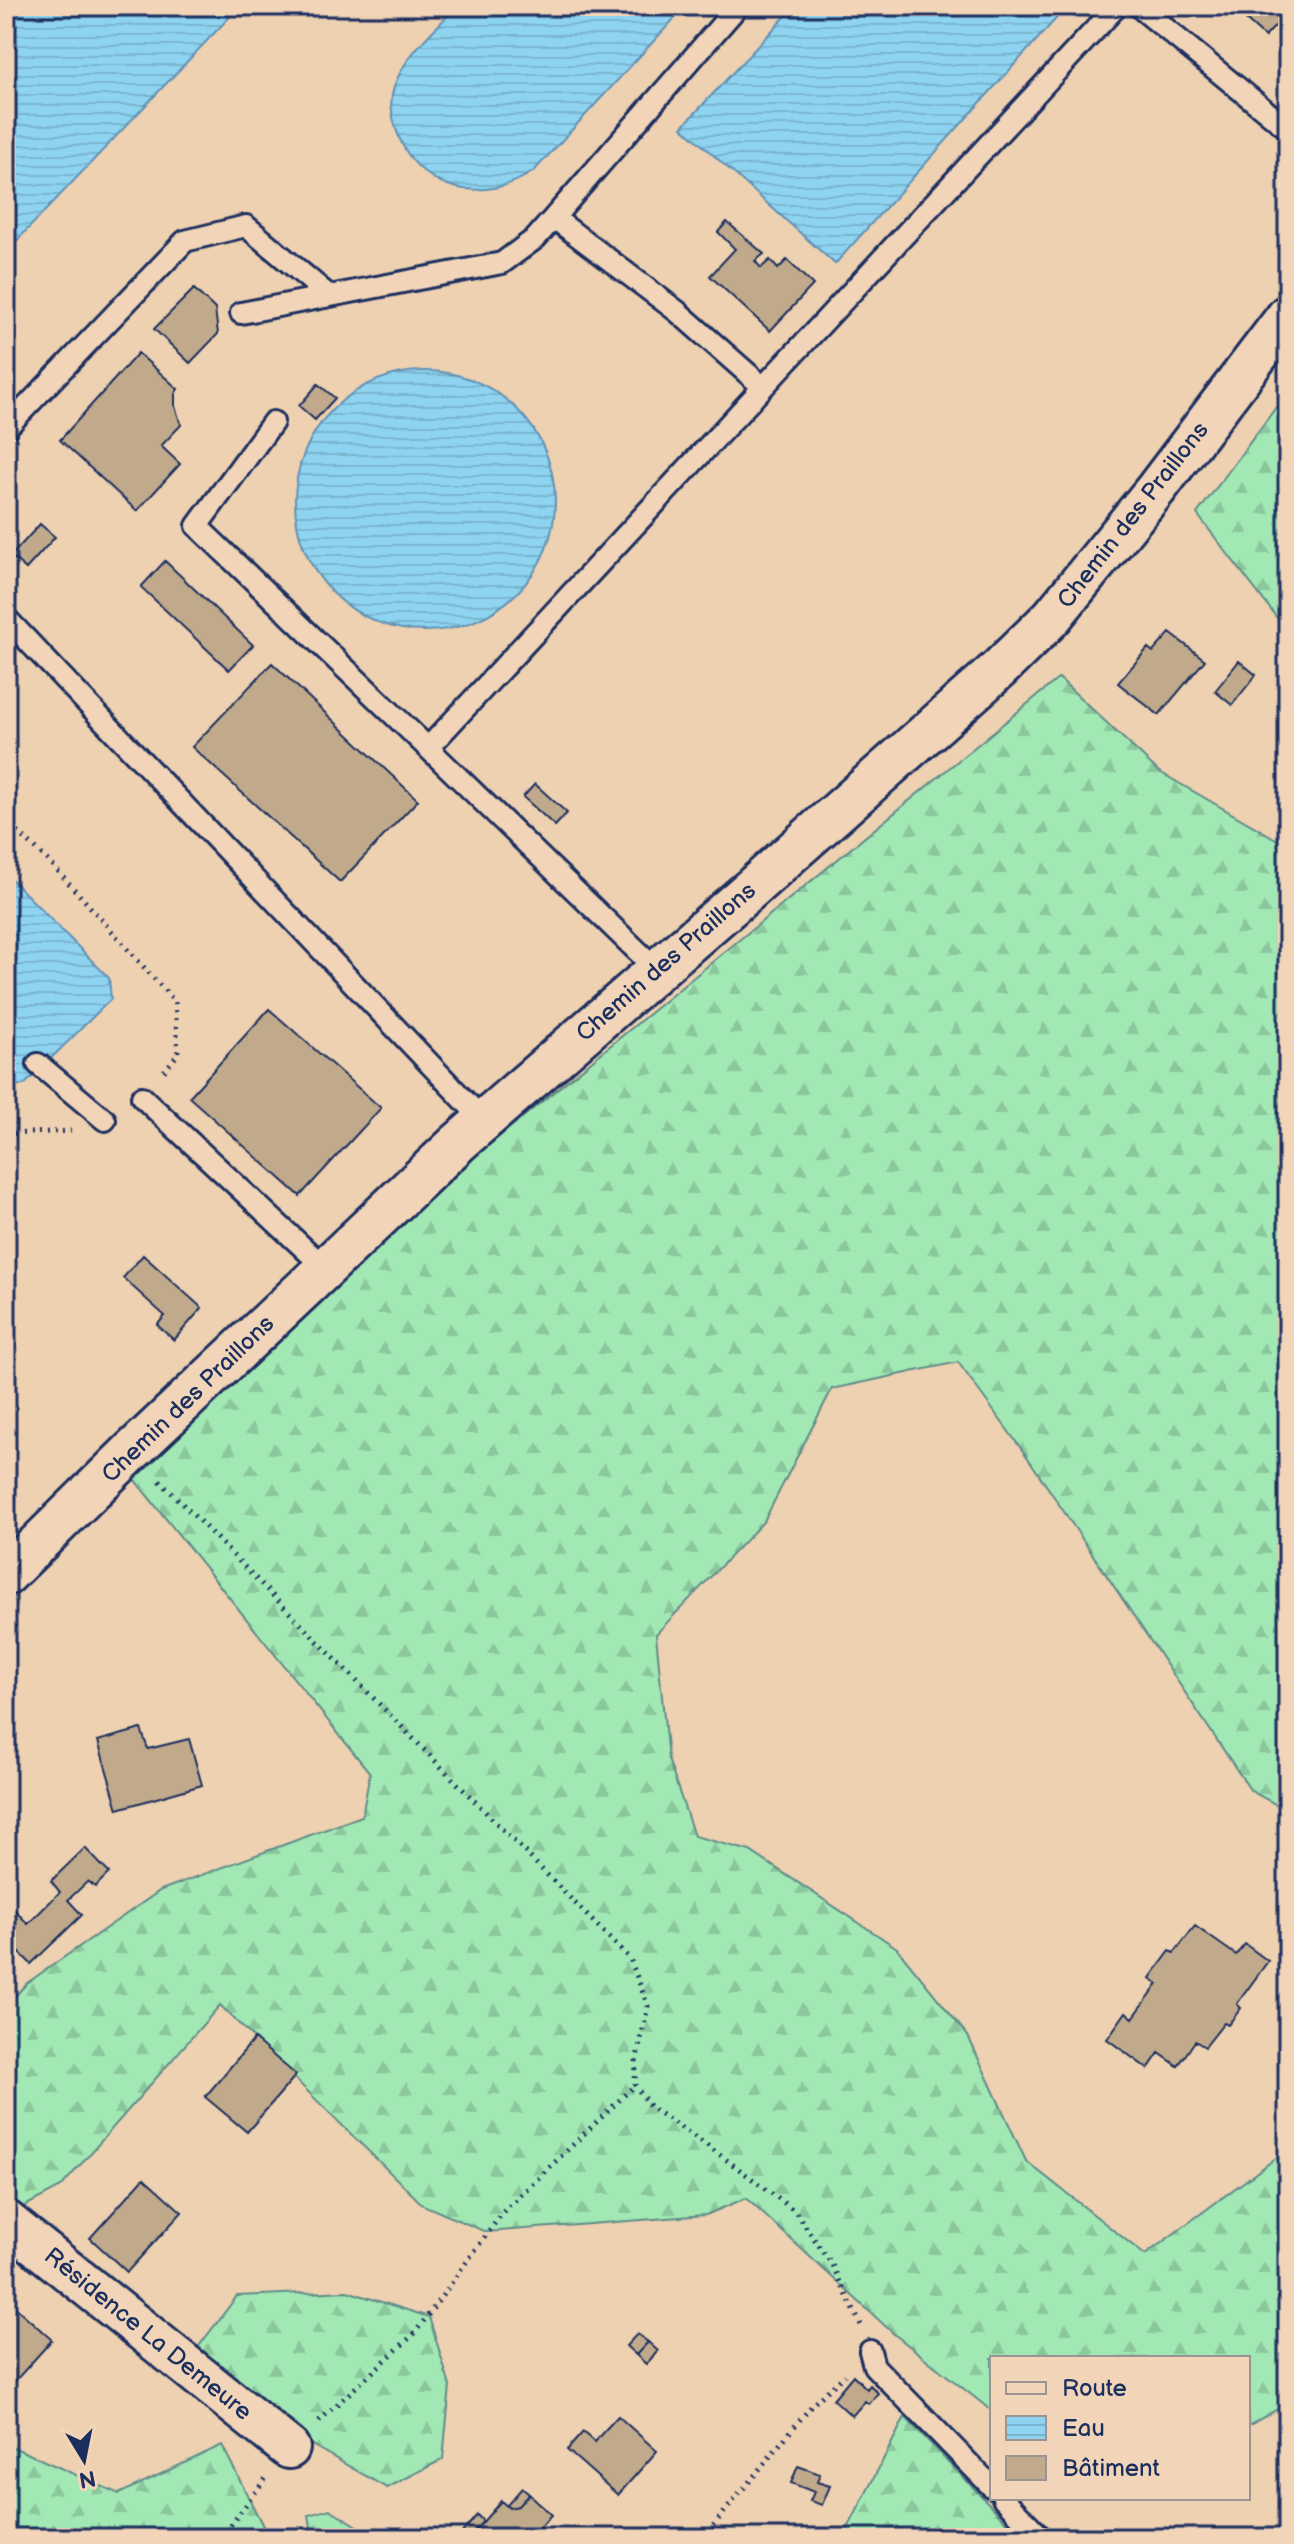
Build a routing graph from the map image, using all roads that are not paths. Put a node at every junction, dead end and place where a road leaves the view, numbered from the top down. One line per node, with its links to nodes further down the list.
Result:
1 (738, 6): 5 (lane)
2 (1117, 6): 9 (lane)
3 (1138, 6): 4 (lane)
4 (1288, 129)
5 (554, 218): 6 (lane); 9 (lane)
6 (329, 296): 7 (lane); 11 (lane)
7 (241, 313)
8 (1288, 315): 14 (street, Chemin des Praillons)
9 (763, 387): 13 (lane)
10 (273, 422): 13 (lane)
11 (6, 428)
12 (6, 618): 18 (lane)
13 (428, 748): 14 (lane)
14 (657, 970): 18 (street, Chemin des Praillons)
15 (38, 1064): 17 (lane)
16 (142, 1097): 19 (lane)
17 (105, 1120)
18 (484, 1121): 19 (street, Chemin des Praillons)
19 (325, 1268): 20 (street, Chemin des Praillons)
20 (6, 1575)
21 (6, 2221): 23 (street, Résidence La Demeure)
22 (870, 2351): 24 (lane)
23 (289, 2448)
24 (990, 2485)
25 (1005, 2500): 26 (lane)
26 (1042, 2538)

